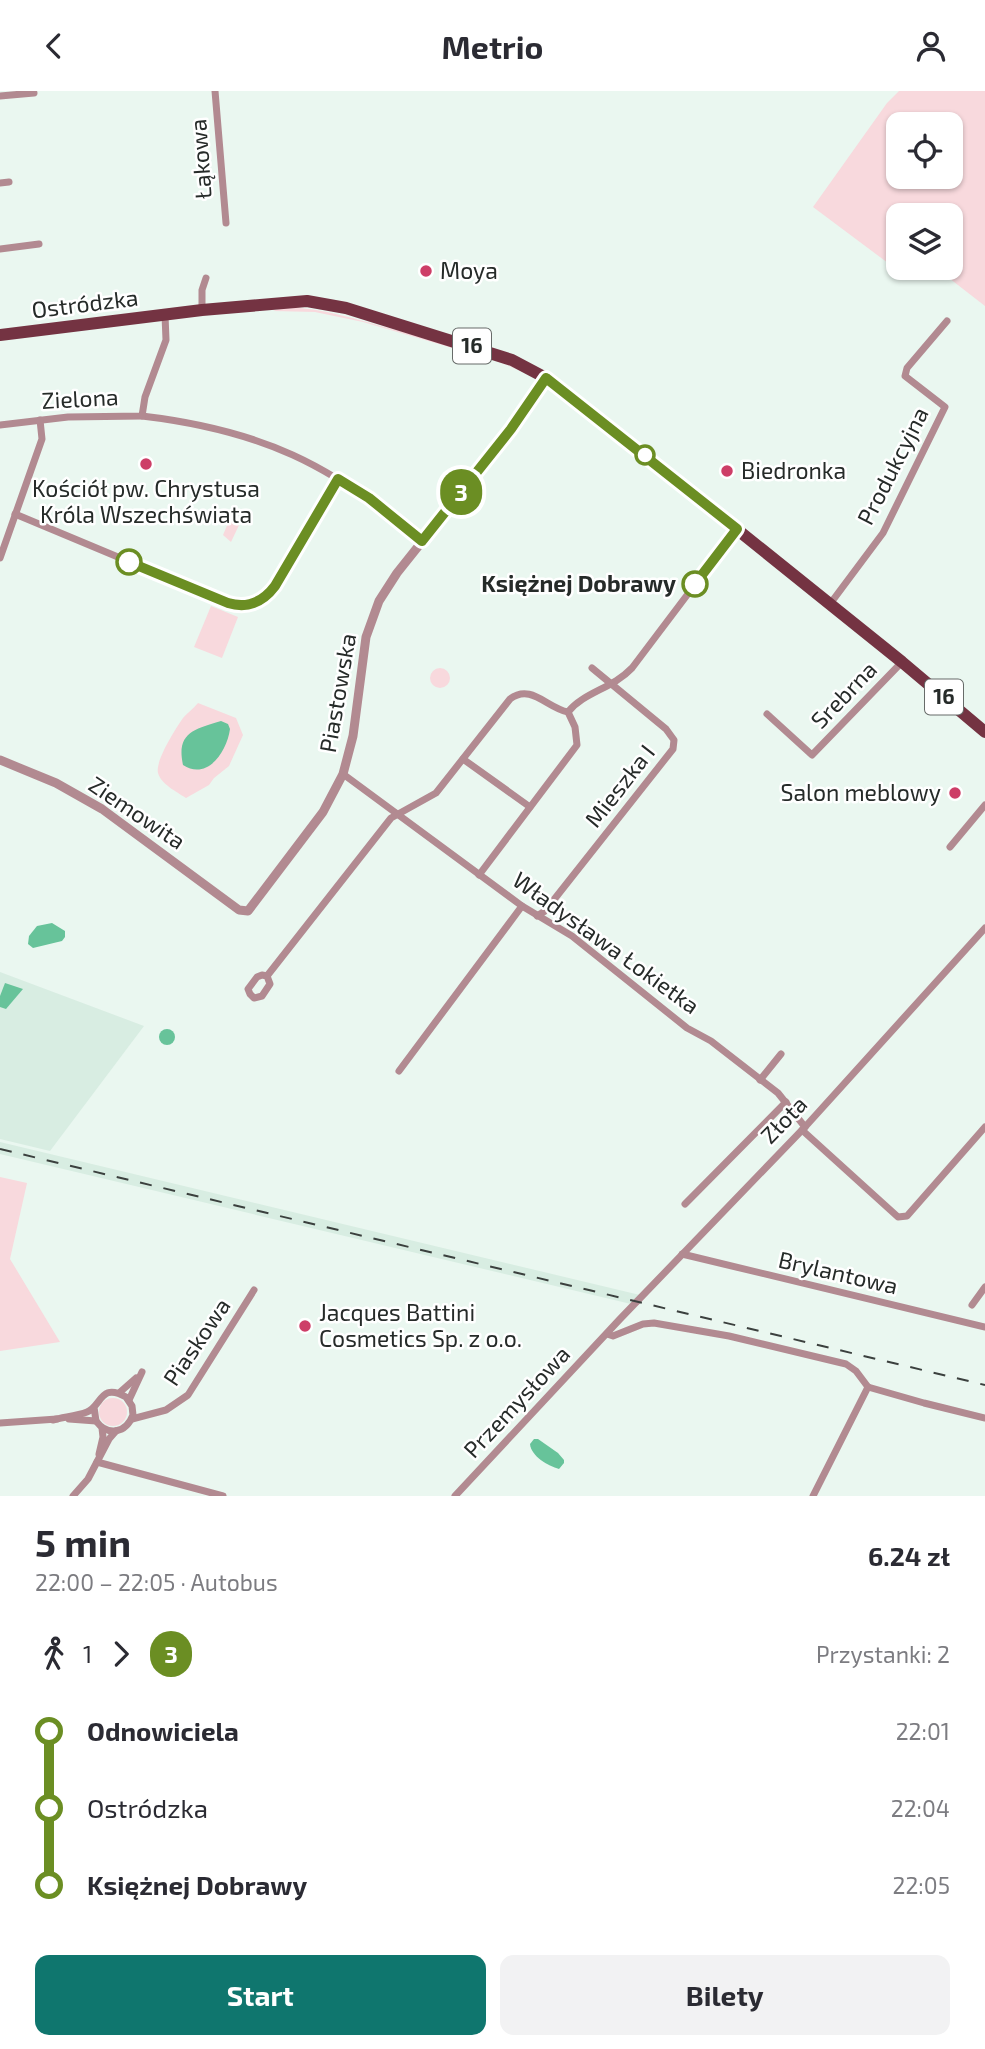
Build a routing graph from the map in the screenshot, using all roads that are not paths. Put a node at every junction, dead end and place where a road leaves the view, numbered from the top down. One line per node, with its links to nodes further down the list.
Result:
1 (215, 91): 6 (street, Łąkowa)
2 (34, 93): 3 (street)
3 (0, 96)
4 (9, 181): 5 (street)
5 (0, 183)
6 (226, 223)
7 (39, 244): 8 (street)
8 (0, 249)
9 (206, 278): 10 (street)
10 (202, 310): 11 (main road, Ostródzka / 16); 14 (main road, Ostródzka / 16)
11 (165, 315): 13 (main road, Ostródzka / 16); 15 (street, Zielona)
12 (947, 321): 23 (street, Produkcyjna)
13 (0, 335)
14 (546, 378): 20 (main road, Ostródzka / 16); 21 (street, Piastowska)
15 (142, 416): 16 (street, Zielona); 18 (street)
16 (40, 420): 17 (street, Zielona); 19 (street)
17 (0, 425)
18 (338, 479): 19 (street); 21 (street)
19 (15, 515): 22 (street)
20 (737, 529): 23 (main road, Ostródzka / 16); 26 (street)
21 (422, 541): 32 (street, Piastowska)
22 (0, 558)
23 (830, 604): 24 (main road, Ostródzka / 16)
24 (902, 662): 28 (street, Srebrna); 29 (main road, 16)
25 (592, 668): 26 (street)
26 (611, 686): 27 (street); 40 (street, Mieszka I)
27 (568, 712): 30 (street); 34 (street)
28 (767, 714)
29 (985, 732)
30 (463, 759): 34 (street); 35 (street)
31 (0, 760): 39 (street, Ziemowita)
32 (343, 774): 35 (street, Władysława Łokietka); 39 (street, Piastowska)
33 (985, 805): 36 (street)
34 (530, 807): 37 (street)
35 (397, 814): 37 (street, Władysława Łokietka); 42 (street)
36 (950, 847)
37 (479, 874): 38 (street, Władysława Łokietka)
38 (522, 906): 40 (street, Władysława Łokietka); 44 (street)
39 (244, 912)
40 (537, 916): 45 (street, Władysława Łokietka)
41 (985, 928): 48 (street, Złota)
42 (267, 976)
43 (781, 1054): 45 (street)
44 (399, 1070)
45 (760, 1080): 46 (street, Władysława Łokietka)
46 (786, 1102): 48 (street, Władysława Łokietka); 49 (street)
47 (985, 1127): 48 (street, Władysława Łokietka)
48 (803, 1128): 50 (street, Złota)
49 (685, 1204)
50 (682, 1254): 54 (street, Brylantowa); 55 (street, Złota)
51 (985, 1287): 53 (street)
52 (254, 1290): 60 (street, Piaskowa)
53 (972, 1305)
54 (985, 1327)
55 (607, 1334): 56 (street); 71 (street, Przemysłowa)
56 (868, 1387): 61 (street); 72 (street)
57 (119, 1393): 58 (street, Piaskowa); 58 (street); 59 (street)
58 (130, 1403): 60 (street, Piaskowa); 62 (street)
59 (94, 1407): 63 (street); 64 (street)
60 (166, 1410): 62 (street, Piaskowa)
61 (985, 1418)
62 (132, 1419): 67 (street, Piaskowa)
63 (53, 1420): 64 (street); 65 (street)
64 (96, 1421): 66 (street)
65 (0, 1423)
66 (102, 1428): 67 (street); 68 (street)
67 (116, 1431): 68 (street)
68 (97, 1462): 69 (street); 70 (street)
69 (73, 1496)
70 (223, 1496)
71 (455, 1496)
72 (813, 1496)

